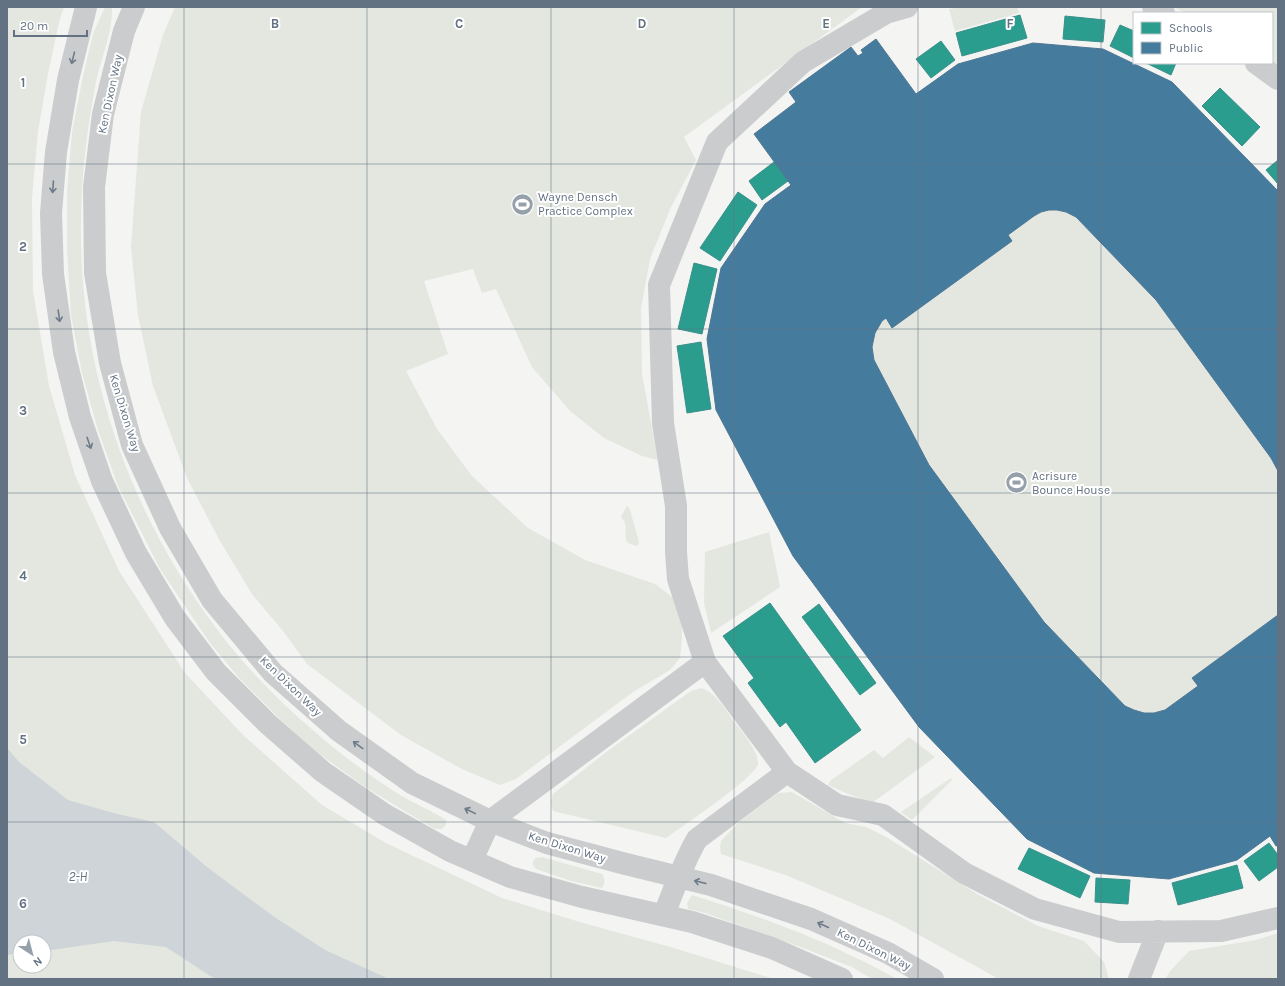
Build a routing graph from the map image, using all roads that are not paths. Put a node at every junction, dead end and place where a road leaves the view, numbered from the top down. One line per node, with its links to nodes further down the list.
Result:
1 (86, 7): 11 (street, one-way to 11)
2 (134, 7): 10 (street, Ken Dixon Way, one-way to 2)
3 (907, 7): 8 (street)
4 (1152, 7): 5 (street)
5 (1162, 12)
6 (1257, 64): 7 (street)
7 (1278, 79)
8 (705, 662): 9 (street); 10 (street)
9 (787, 772): 12 (street); 15 (street)
10 (490, 821): 11 (street); 12 (street, Ken Dixon Way)
11 (472, 860): 13 (street)
12 (679, 877): 13 (street); 17 (street, Ken Dixon Way, one-way to 12)
13 (664, 915): 16 (street)
14 (1278, 918): 15 (street)
15 (1158, 931): 18 (street)
16 (842, 979)
17 (933, 979)
18 (1139, 979)

